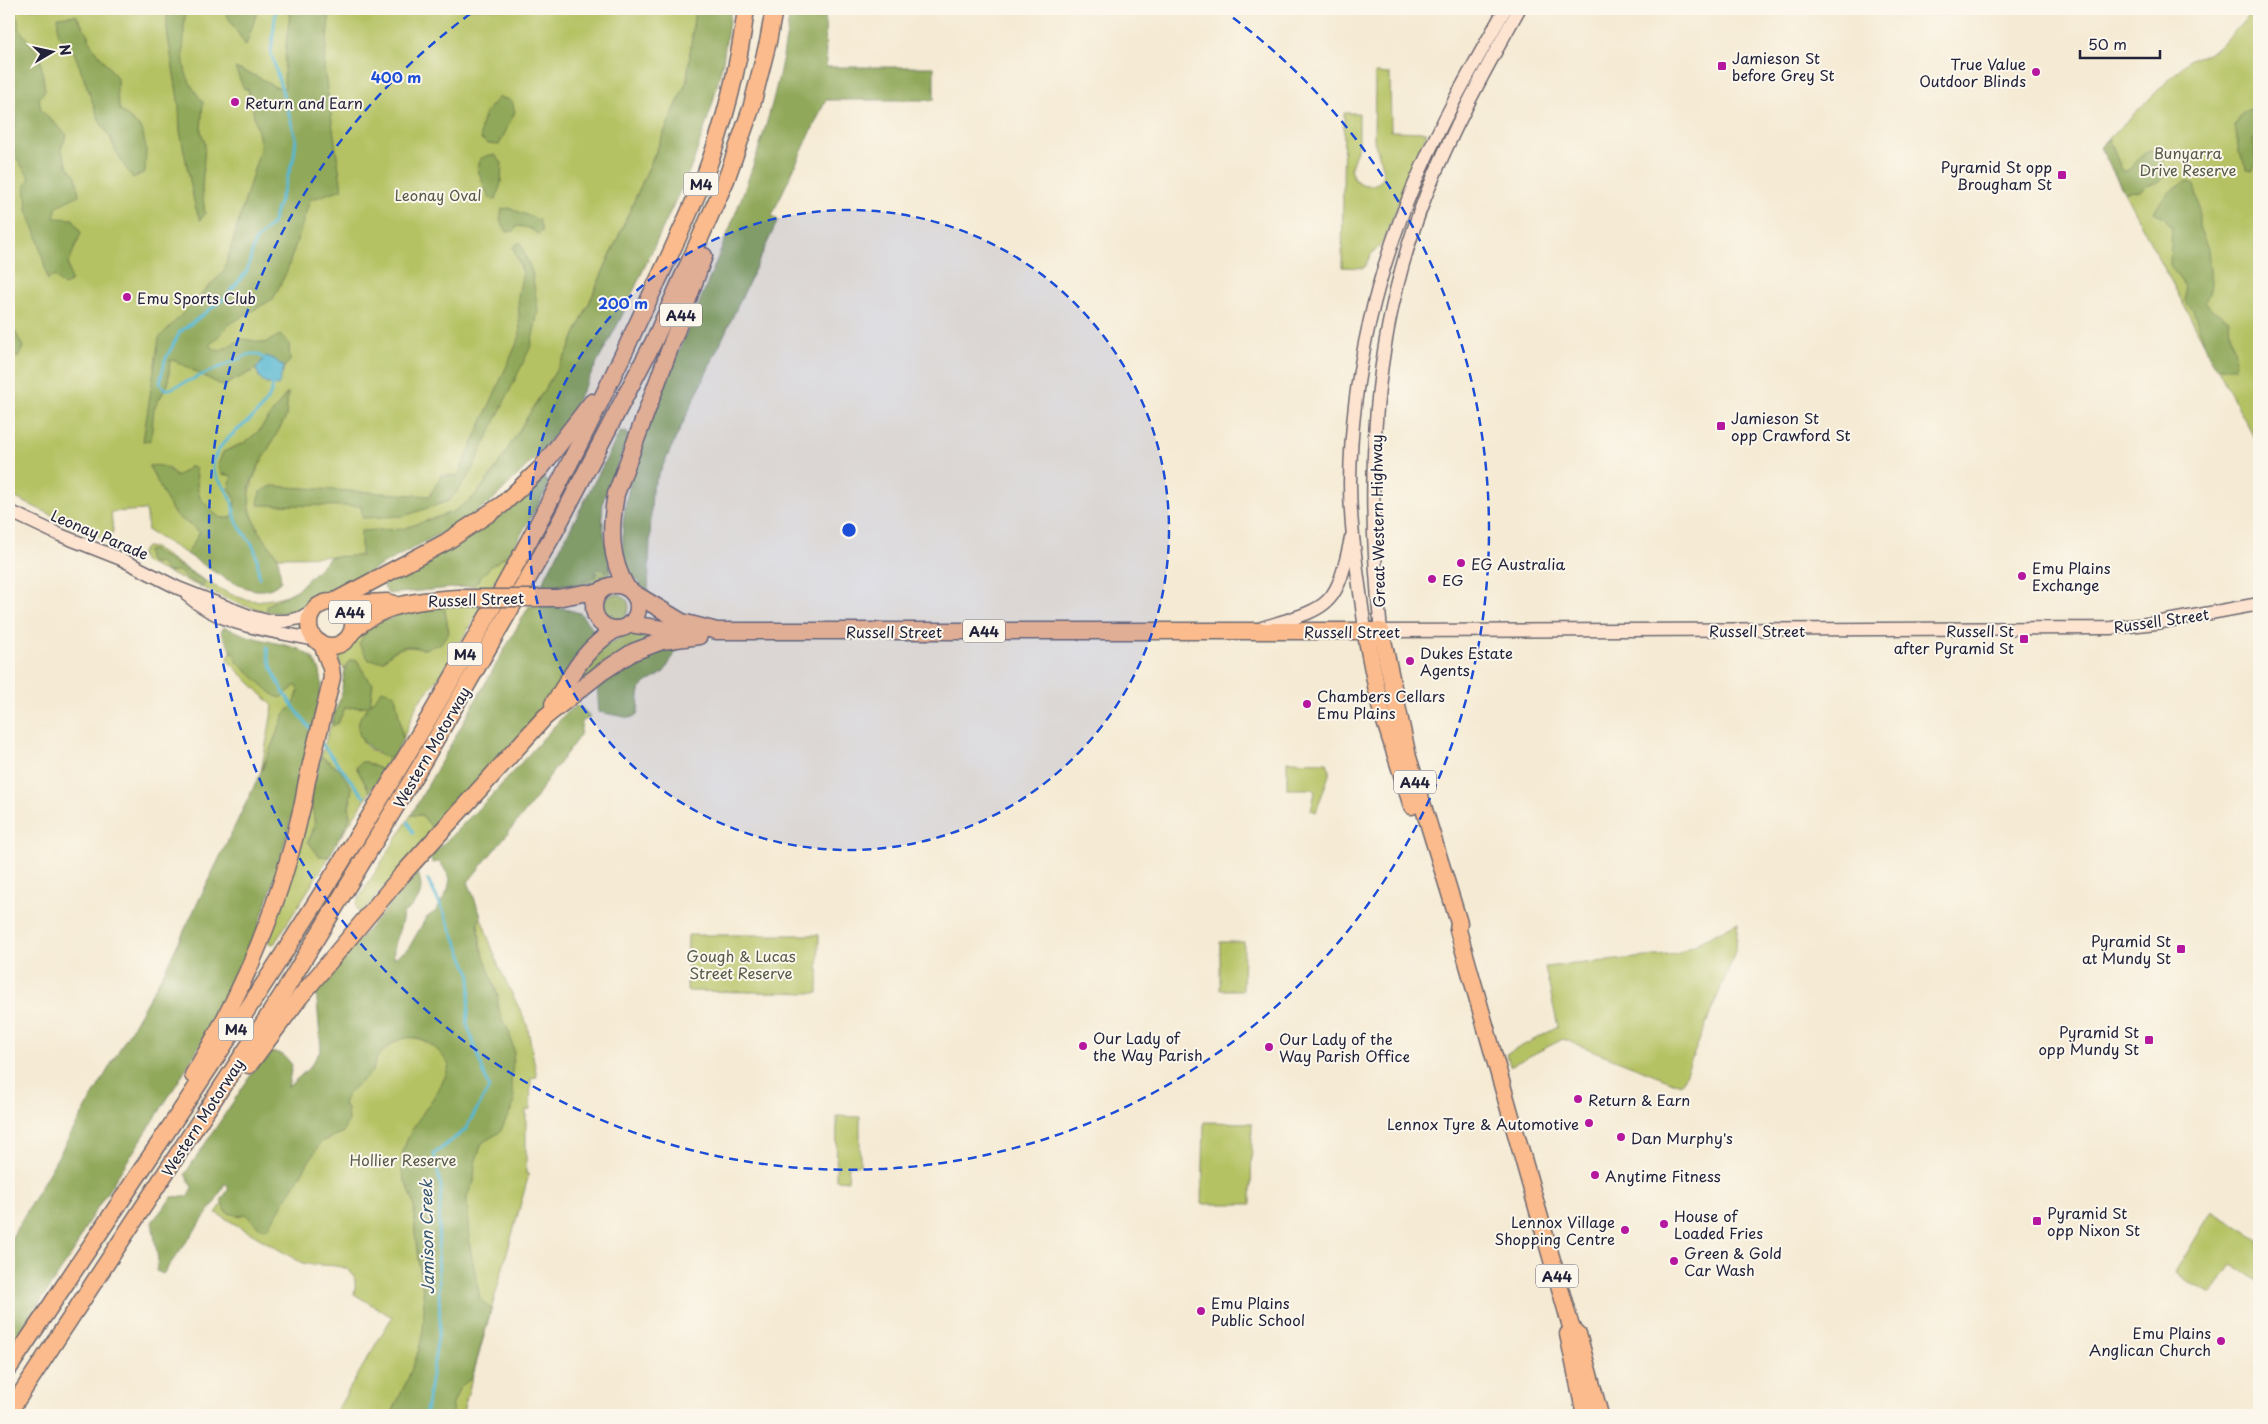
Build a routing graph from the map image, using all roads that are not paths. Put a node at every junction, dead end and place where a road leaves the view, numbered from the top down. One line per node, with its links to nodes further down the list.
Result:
1 (746, 9): 6 (highway, Western Motorway / M4)
2 (774, 9): 5 (highway, Western Motorway / M4)
3 (1505, 9): 8 (main road, Great Western Highway)
4 (1519, 9): 19 (main road, Great Western Highway)
5 (768, 42): 10 (highway, A44); 27 (highway, Western Motorway / M4)
6 (625, 350): 13 (highway, M4); 26 (highway, Western Motorway / M4)
7 (9, 511): 9 (main road, Leonay Parade)
8 (1353, 528): 19 (main road, Great Western Highway); 21 (main road, Russell Street)
9 (178, 588): 17 (main road, Leonay Parade); 24 (main road, Leonay Parade)
10 (629, 590): 11 (highway, A44); 18 (highway, A44); 20 (highway, Russell Street / A44)
11 (598, 593): 12 (highway, Russell Street / A44); 16 (highway)
12 (557, 598): 15 (highway, Russell Street / A44, bridge); 16 (highway, Russell Street / A44)
13 (338, 603): 15 (highway, Russell Street / A44); 17 (highway, A44); 22 (highway, A44)
14 (2259, 604): 19 (main road, Russell Street)
15 (396, 605): 22 (highway, Russell Street / A44)
16 (594, 611): 18 (highway, A44)
17 (312, 612): 24 (highway, A44)
18 (623, 626): 23 (highway, Russell Street / A44); 25 (highway, M4)
19 (1373, 630): 21 (highway, Russell Street / A44); 28 (highway, Great Western Highway / A44)
20 (716, 631): 21 (highway, Russell Street / A44); 23 (highway, Russell Street / A44)
21 (1252, 631)
22 (352, 632): 24 (highway, A44)
23 (699, 636): 25 (highway, M4)
24 (319, 642): 26 (highway)
25 (545, 717): 27 (highway, M4)
26 (97, 1236): 29 (highway, Western Motorway / M4)
27 (114, 1250): 30 (highway, Western Motorway / M4)
28 (1571, 1327): 31 (highway, Great Western Highway / A44); 32 (highway, Great Western Highway / A44)
29 (9, 1368)
30 (9, 1412)
31 (1585, 1415)
32 (1600, 1415)

